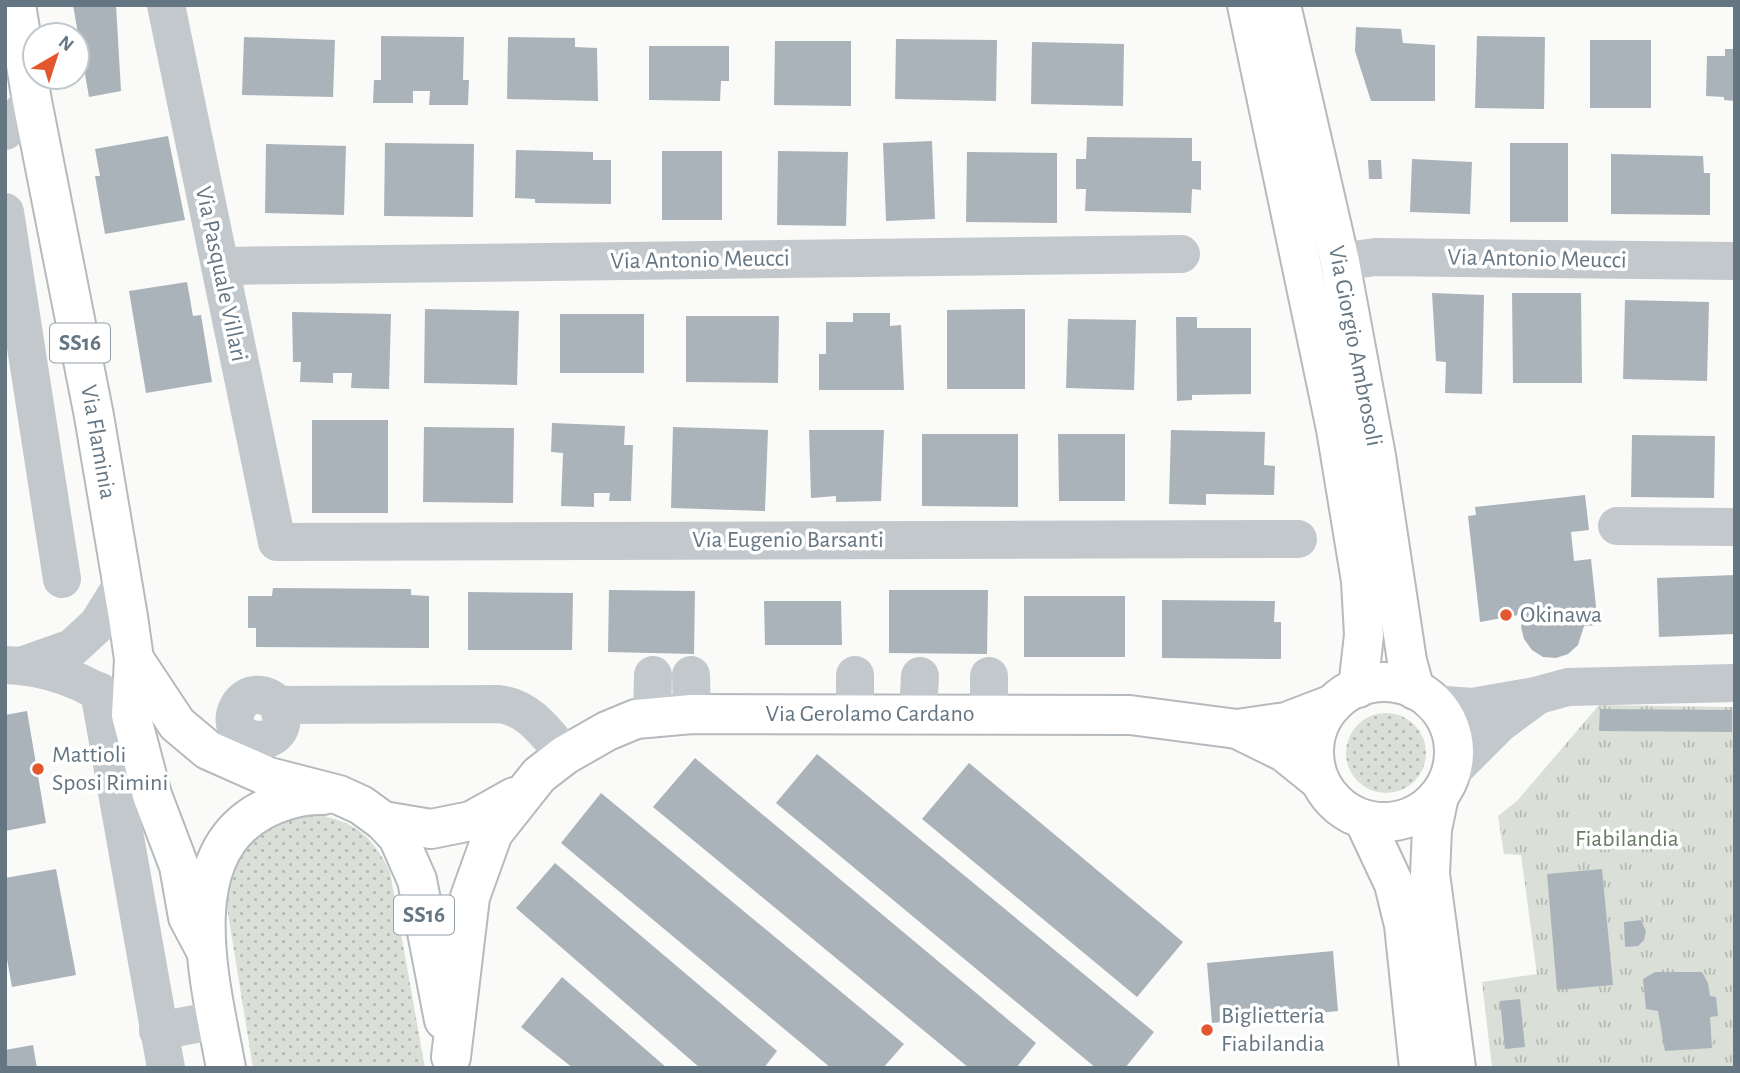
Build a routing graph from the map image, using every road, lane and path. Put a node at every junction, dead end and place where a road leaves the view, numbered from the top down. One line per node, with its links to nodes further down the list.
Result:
1 (16, 5): 5 (main road, Via Flaminia / SS16)
2 (166, 5): 11 (street, Via Pasquale Villari)
3 (1247, 5): 26 (main road, Via Giorgio Ambrosoli)
4 (1281, 5): 10 (main road, Via Giorgio Ambrosoli)
5 (32, 101): 6 (street); 17 (main road, Via Flaminia / SS16)
6 (5, 131)
7 (5, 212): 16 (street)
8 (1181, 254): 11 (street, Via Antonio Meucci)
9 (1735, 261): 10 (street, Via Antonio Meucci)
10 (1340, 262): 28 (main road, Via Giorgio Ambrosoli)
11 (220, 266): 15 (street, Via Pasquale Villari)
12 (1617, 526): 13 (street)
13 (1735, 527)
14 (1298, 539): 15 (street, Via Eugenio Barsanti)
15 (277, 542)
16 (62, 579)
17 (122, 585): 18 (main road, Via Flaminia / SS16); 19 (street)
18 (134, 659): 35 (main road, Via Flaminia / SS16); 41 (main road, Via Flaminia / SS16)
19 (15, 665): 35 (street)
20 (653, 675): 34 (street)
21 (691, 675): 30 (street)
22 (855, 675): 31 (street)
23 (920, 676): 32 (street)
24 (989, 676): 33 (street)
25 (1735, 683): 27 (street)
26 (1346, 696): 28 (main road); 36 (main road, Via Gerolamo Cardano); 38 (main road)
27 (1535, 696): 28 (street); 39 (street)
28 (1424, 697): 39 (main road)
29 (278, 705): 37 (street)
30 (692, 714): 31 (main road, Via Gerolamo Cardano); 34 (main road, Via Gerolamo Cardano)
31 (855, 714): 32 (main road, Via Gerolamo Cardano)
32 (918, 715): 33 (main road, Via Gerolamo Cardano)
33 (989, 715): 36 (main road, Via Gerolamo Cardano)
34 (652, 718): 37 (main road, Via Gerolamo Cardano)
35 (118, 722): 44 (main road, Via Flaminia / SS16); 46 (street, Via Flaminia)
36 (1237, 729): 38 (main road, Via Gerolamo Cardano)
37 (565, 755): 40 (main road, Via Gerolamo Cardano)
38 (1320, 780): 42 (main road)
39 (1445, 784): 42 (main road); 50 (main road)
40 (525, 791): 43 (main road, Via Gerolamo Cardano); 47 (main road, Via Gerolamo Cardano)
41 (339, 795): 43 (main road, Via Flaminia / SS16); 44 (main road, Via Flaminia / SS16)
42 (1364, 820): 49 (main road)
43 (383, 821): 47 (main road, Via Flaminia / SS16)
44 (205, 949): 45 (main road, Via Flaminia / SS16)
45 (217, 1020): 46 (street); 48 (main road, Via Flaminia / SS16)
46 (158, 1056)
47 (452, 1062)
48 (226, 1068)
49 (1419, 1068)
50 (1457, 1068)

